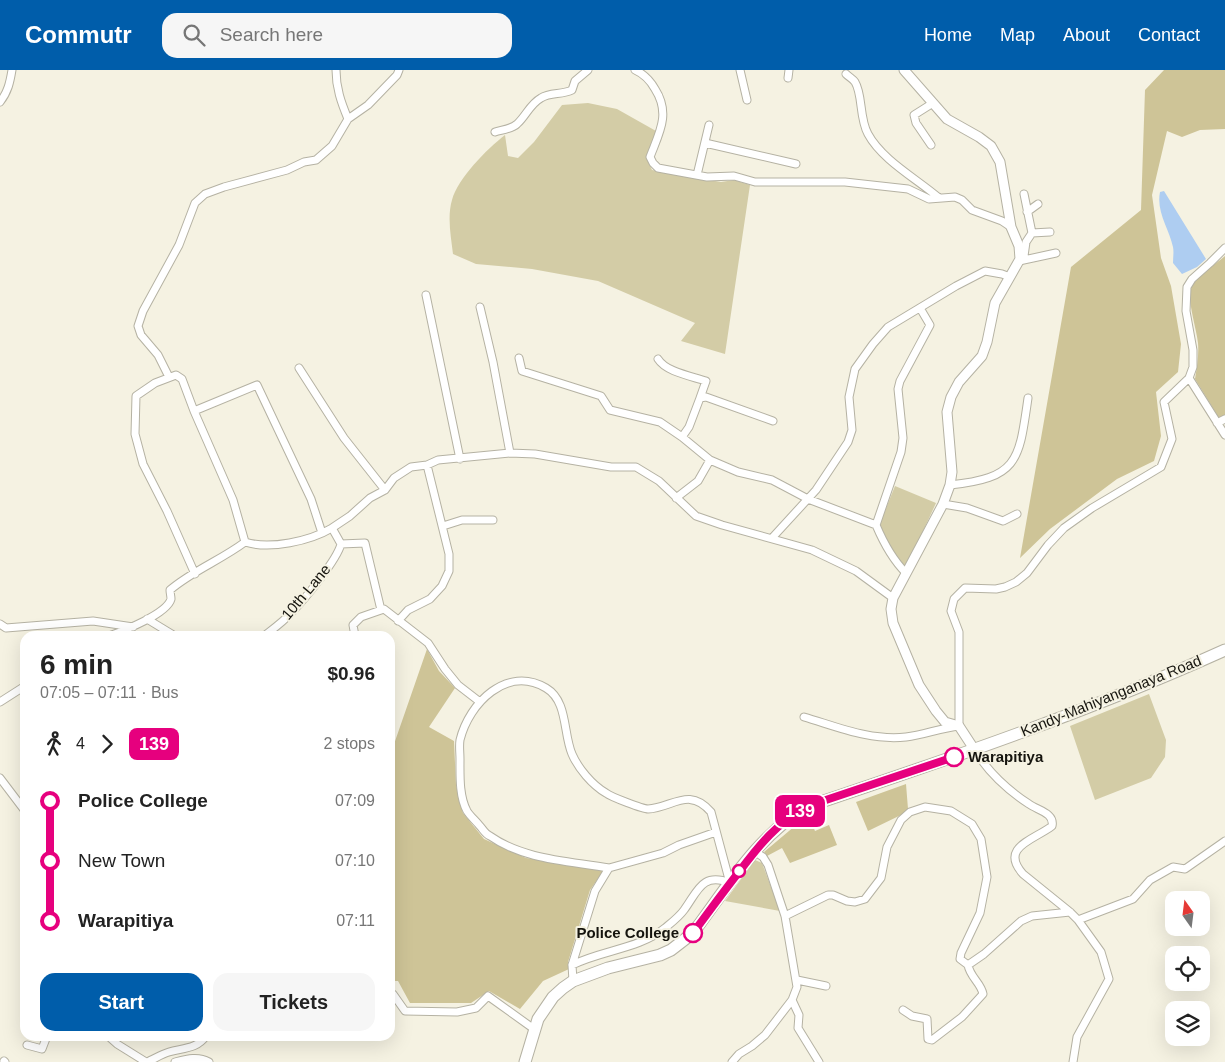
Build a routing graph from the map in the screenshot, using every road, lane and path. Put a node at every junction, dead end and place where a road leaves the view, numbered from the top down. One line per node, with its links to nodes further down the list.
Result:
1 (12, 70): 11 (street)
2 (336, 70): 14 (street)
3 (399, 70): 14 (street)
4 (588, 70): 16 (street)
5 (635, 70): 20 (street)
6 (740, 70): 12 (street)
7 (789, 70): 10 (street)
8 (904, 70): 13 (street)
9 (846, 74): 22 (street)
10 (788, 78)
11 (2, 98)
12 (748, 100)
13 (933, 103): 18 (street); 25 (street)
14 (348, 119): 38 (street)
15 (709, 125): 17 (street)
16 (495, 132)
17 (704, 143): 19 (street); 20 (street)
18 (931, 145)
19 (796, 164)
20 (697, 175): 22 (street)
21 (1024, 194): 24 (street)
22 (939, 198): 25 (street)
23 (1038, 204): 24 (street)
24 (1027, 212): 27 (street)
25 (1011, 227): 30 (street)
26 (1050, 232): 27 (street)
27 (1032, 233): 30 (street)
28 (1225, 248): 39 (street)
29 (1056, 253): 30 (street)
30 (1019, 260): 31 (street)
31 (1010, 277): 34 (street); 52 (street)
32 (426, 294): 49 (street)
33 (480, 307): 48 (street)
34 (920, 308): 55 (street); 59 (street)
35 (519, 358): 47 (street)
36 (658, 359): 40 (street)
37 (299, 368): 53 (street)
38 (169, 377): 42 (street); 67 (street)
39 (1189, 378): 45 (street); 83 (street)
40 (700, 398): 44 (street); 47 (street)
41 (1028, 398): 52 (street)
42 (194, 411): 62 (street); 64 (street)
43 (1225, 419): 45 (street)
44 (773, 421)
45 (1217, 423): 46 (street)
46 (1225, 435)
47 (682, 436): 50 (street)
48 (510, 453): 49 (street); 54 (street)
49 (460, 459): 51 (street)
50 (710, 460): 54 (street); 55 (street)
51 (427, 465): 53 (street); 60 (street)
52 (950, 485): 56 (street)
53 (385, 490): 61 (street)
54 (676, 498): 63 (street)
55 (808, 499): 59 (street); 63 (street)
56 (943, 504): 57 (street); 66 (street)
57 (1017, 514)
58 (493, 520): 60 (street)
59 (876, 525): 66 (street)
60 (442, 526): 71 (street)
61 (332, 528): 62 (street); 65 (street)
62 (322, 533): 64 (street)
63 (772, 538): 68 (street)
64 (245, 542): 67 (street)
65 (341, 544): 69 (street); 76 (street, 10th Lane)
66 (906, 573): 68 (street)
67 (195, 574): 70 (street)
68 (893, 598): 83 (street)
69 (381, 610): 71 (street); 77 (street)
70 (147, 619): 72 (street); 75 (street)
71 (398, 621): 81 (street)
72 (133, 627): 73 (street); 74 (street)
73 (2, 628)
74 (122, 631)
75 (167, 631)
76 (270, 631)
77 (354, 631)
78 (1225, 650): 84 (highway, Kandy-Mahiyanganaya Road)
79 (20, 689): 80 (street)
80 (0, 702)
81 (480, 702): 87 (street); 90 (street)
82 (804, 717): 83 (street)
83 (959, 726): 84 (street)
84 (974, 749): 89 (highway, Kandy-Mahiyanganaya Road); 92 (street)
85 (0, 778): 86 (street)
86 (20, 805)
87 (716, 832): 90 (street); 91 (street)
88 (1225, 841): 94 (street)
89 (754, 851): 91 (highway, Kandy-Mahiyanganaya Road); 93 (street)
90 (610, 868): 95 (street)
91 (730, 883): 95 (street); 98 (highway, Kandy-Mahiyanganaya Road)
92 (1070, 912): 94 (street); 96 (street)
93 (785, 916): 96 (street); 97 (street)
94 (1078, 920): 114 (street)
95 (572, 965): 98 (street)
96 (968, 965): 102 (street)
97 (797, 980): 99 (street); 101 (street)
98 (572, 981): 103 (highway, Kandy-Mahiyanganaya Road)
99 (826, 986)
100 (395, 997): 103 (street)
101 (792, 1000): 112 (street); 113 (street)
102 (902, 1010)
103 (534, 1029): 111 (highway, Kandy-Mahiyanganaya Road)
104 (45, 1041): 107 (street)
105 (114, 1041): 108 (street)
106 (200, 1041): 108 (street)
107 (27, 1045)
108 (146, 1062)
109 (175, 1062): 110 (street)
110 (209, 1062)
111 (525, 1062)
112 (732, 1062)
113 (819, 1062)
114 (1073, 1062)

